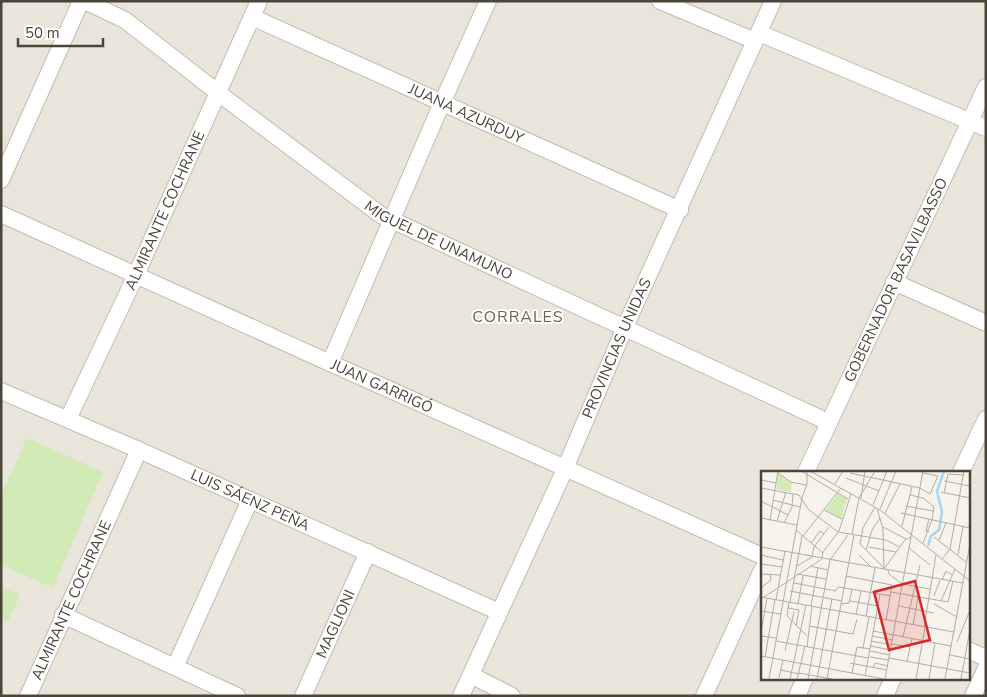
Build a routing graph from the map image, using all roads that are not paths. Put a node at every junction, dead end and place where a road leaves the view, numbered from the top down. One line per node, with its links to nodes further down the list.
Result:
1 (83, 1): 9 (street, MIGUEL DE UNAMUNO); 13 (street)
2 (259, 1): 6 (street, ALMIRANTE COCHRANE)
3 (488, 1): 10 (street)
4 (660, 1): 7 (street)
5 (773, 1): 7 (street, PROVINCIAS UNIDAS)
6 (252, 17): 9 (street, ALMIRANTE COCHRANE); 10 (street, JUANA AZURDUY)
7 (757, 37): 11 (street); 14 (street, PROVINCIAS UNIDAS)
8 (986, 87): 11 (street, GOBERNADOR BASAVILBASSO)
9 (217, 92): 16 (street, MIGUEL DE UNAMUNO); 17 (street, ALMIRANTE COCHRANE)
10 (442, 103): 14 (street, JUANA AZURDUY); 16 (street)
11 (969, 122): 12 (street); 18 (street, GOBERNADOR BASAVILBASSO)
12 (986, 128)
13 (1, 180)
14 (680, 210): 20 (street, PROVINCIAS UNIDAS)
15 (1, 214): 17 (street, JUAN GARRIGÓ)
16 (391, 221): 20 (street, MIGUEL DE UNAMUNO); 21 (street)
17 (136, 275): 21 (street, JUAN GARRIGÓ); 23 (street, ALMIRANTE COCHRANE)
18 (894, 282): 19 (street); 25 (street, GOBERNADOR BASAVILBASSO)
19 (986, 323)
20 (625, 327): 25 (street, MIGUEL DE UNAMUNO); 27 (street, PROVINCIAS UNIDAS)
21 (330, 363): 27 (street, JUAN GARRIGÓ)
22 (1, 391): 23 (street, LUIS SÁENZ PEÑA)
23 (68, 419): 26 (street, LUIS SÁENZ PEÑA)
24 (986, 419): 29 (street)
25 (828, 422): 28 (street, GOBERNADOR BASAVILBASSO)
26 (139, 450): 30 (street, LUIS SÁENZ PEÑA); 35 (street, ALMIRANTE COCHRANE)
27 (565, 467): 32 (street, JUAN GARRIGÓ); 34 (street, PROVINCIAS UNIDAS)
28 (806, 471)
29 (961, 471)
30 (250, 500): 31 (street, LUIS SÁENZ PEÑA); 38 (street)
31 (368, 552): 34 (street, LUIS SÁENZ PEÑA); 45 (street, MAGLIONI)
32 (761, 556)
33 (761, 572): 48 (street)
34 (499, 612): 40 (street, PROVINCIAS UNIDAS)
35 (64, 615): 38 (street); 43 (street, ALMIRANTE COCHRANE)
36 (970, 651): 37 (street)
37 (986, 658)
38 (175, 667): 44 (street)
39 (986, 668): 51 (street)
40 (471, 675): 46 (street, PROVINCIAS UNIDAS); 47 (street)
41 (804, 680): 49 (street)
42 (893, 680): 50 (street)
43 (28, 696)
44 (237, 696)
45 (303, 696)
46 (461, 696)
47 (512, 696)
48 (704, 696)
49 (797, 696)
50 (885, 696)
51 (973, 696)

